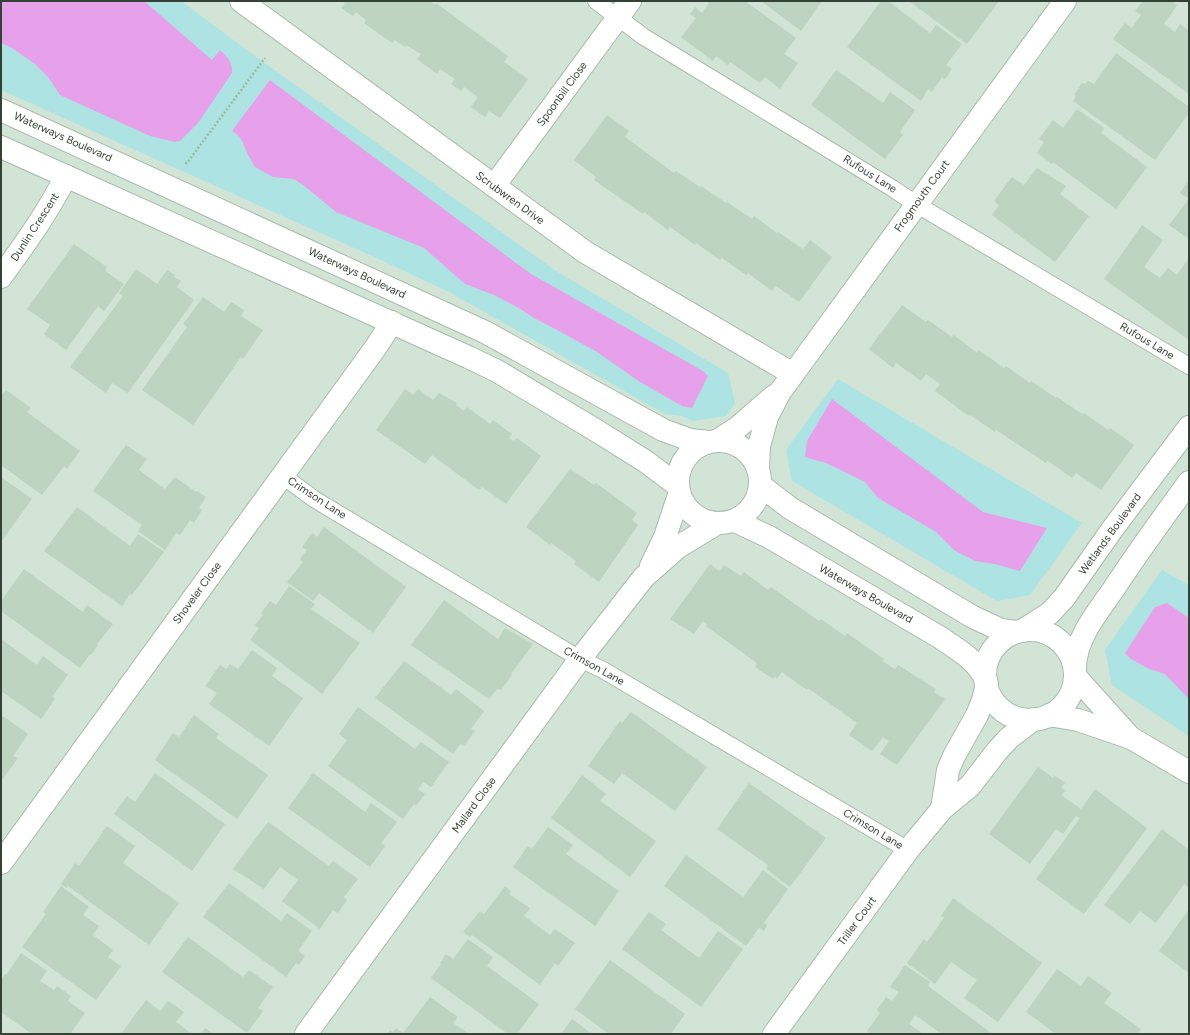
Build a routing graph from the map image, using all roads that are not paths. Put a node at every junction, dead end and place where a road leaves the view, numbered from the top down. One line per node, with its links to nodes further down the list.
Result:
1 (240, 1): 8 (street, Scrubwren Drive)
2 (596, 1): 4 (lane, Rufous Lane)
3 (1065, 1): 9 (street, Frogmouth Court)
4 (624, 9): 8 (street, Spoonbill Close); 9 (lane, Rufous Lane)
5 (1, 110): 16 (street, Waterways Boulevard)
6 (1, 147): 7 (street)
7 (66, 176): 10 (street, Dunlin Crescent); 11 (street)
8 (494, 186): 13 (street, Scrubwren Drive)
9 (916, 204): 12 (lane, Rufous Lane); 13 (street, Frogmouth Court)
10 (1, 276)
11 (392, 322): 17 (street, Shoveler Close); 20 (street)
12 (1189, 366)
13 (793, 374): 14 (street, Frogmouth Court)
14 (780, 392): 16 (street, Frogmouth Court); 18 (street, Frogmouth Court)
15 (1189, 427): 23 (street, Wetlands Boulevard)
16 (713, 441): 18 (street); 20 (street)
17 (283, 476): 24 (lane, Crimson Lane); 32 (street, Shoveler Close)
18 (759, 477): 21 (street); 23 (street)
19 (1189, 482): 25 (street)
20 (678, 490): 21 (street); 22 (street, Mallard Close)
21 (726, 522): 22 (street, Mallard Close); 26 (street, Waterways Boulevard)
22 (644, 577): 24 (street, Mallard Close)
23 (1020, 632): 25 (street); 26 (street)
24 (580, 659): 31 (lane, Crimson Lane); 33 (street, Mallard Close)
25 (1075, 672): 27 (street); 28 (street)
26 (987, 682): 27 (street); 30 (street)
27 (1042, 717): 28 (street); 30 (street, Triller Court)
28 (1131, 738): 29 (street)
29 (1189, 772)
30 (942, 809): 31 (street, Triller Court)
31 (908, 850): 34 (street, Triller Court)
32 (1, 863)
33 (306, 1034)
34 (774, 1034)

